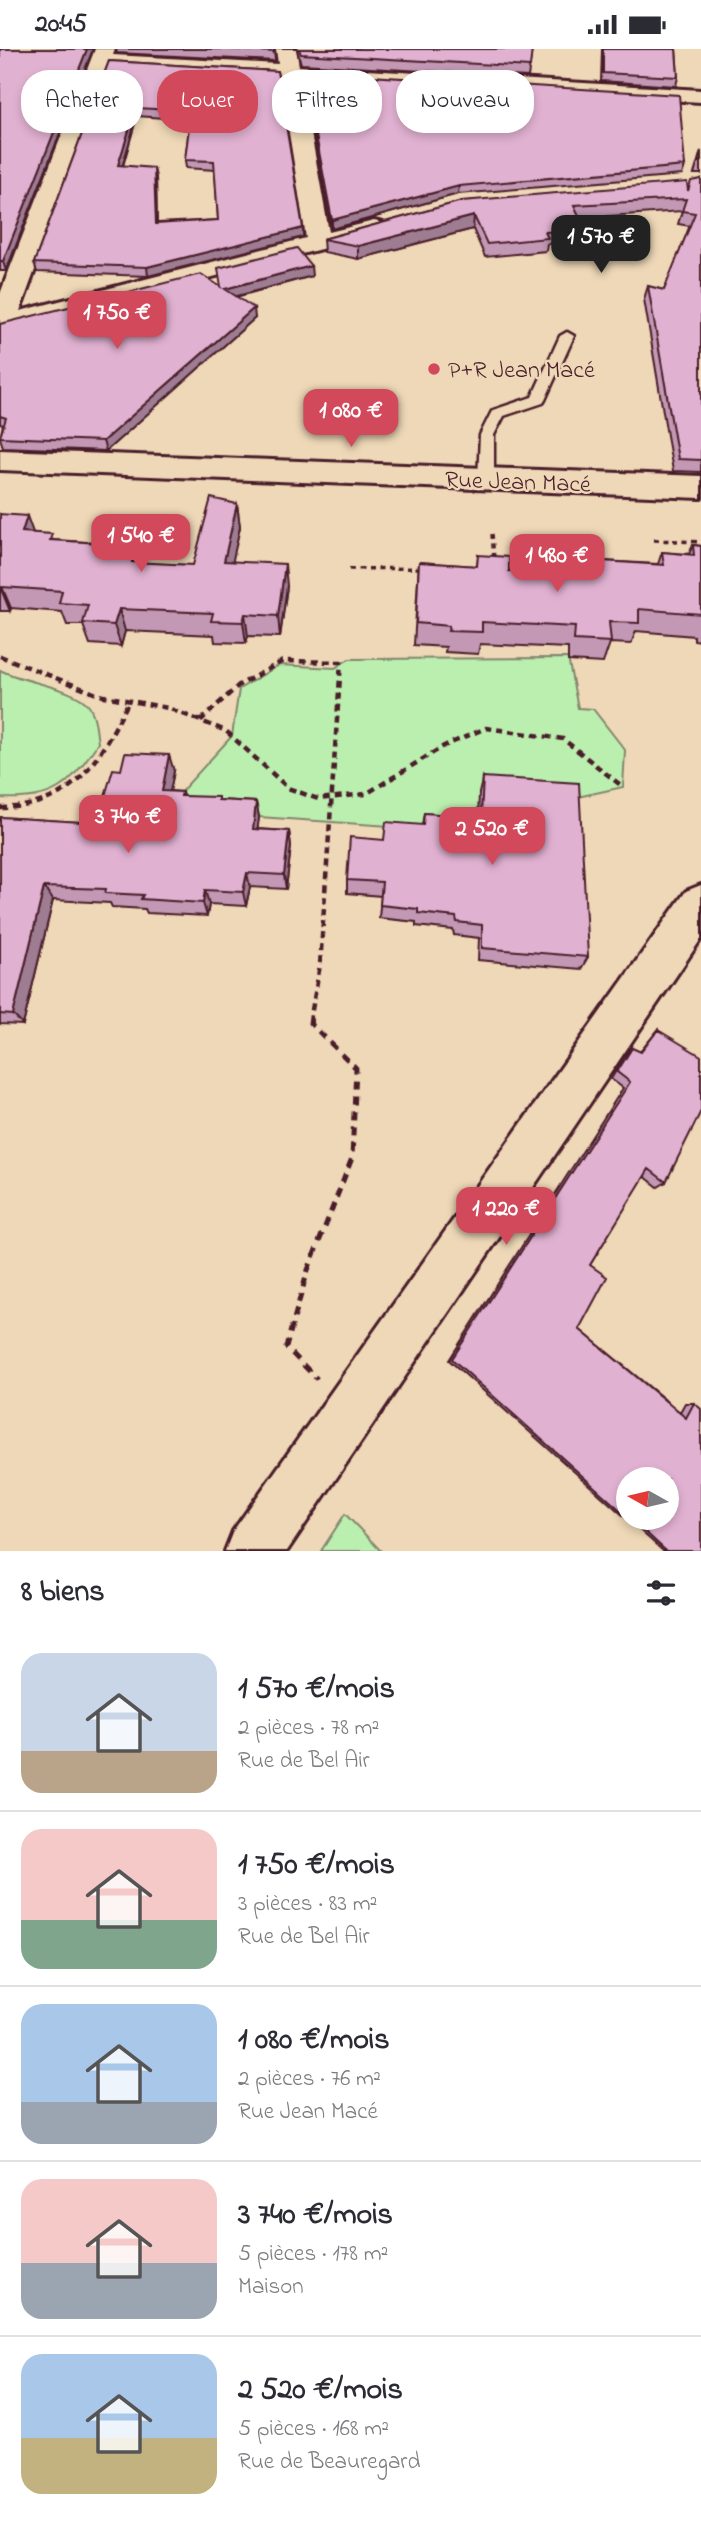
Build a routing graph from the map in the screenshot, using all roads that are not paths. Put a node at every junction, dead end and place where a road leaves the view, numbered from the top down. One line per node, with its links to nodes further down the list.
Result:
1 (102, 55): 2 (street); 6 (street)
2 (287, 60): 3 (street); 5 (street)
3 (701, 96)
4 (395, 222): 5 (street)
5 (319, 243): 6 (street)
6 (1, 324)
7 (567, 336): 9 (lane)
8 (0, 460): 9 (street, Rue Jean Macé)
9 (486, 479): 10 (street, Rue Jean Macé)
10 (701, 487)
11 (701, 904): 12 (street)
12 (253, 1551)

